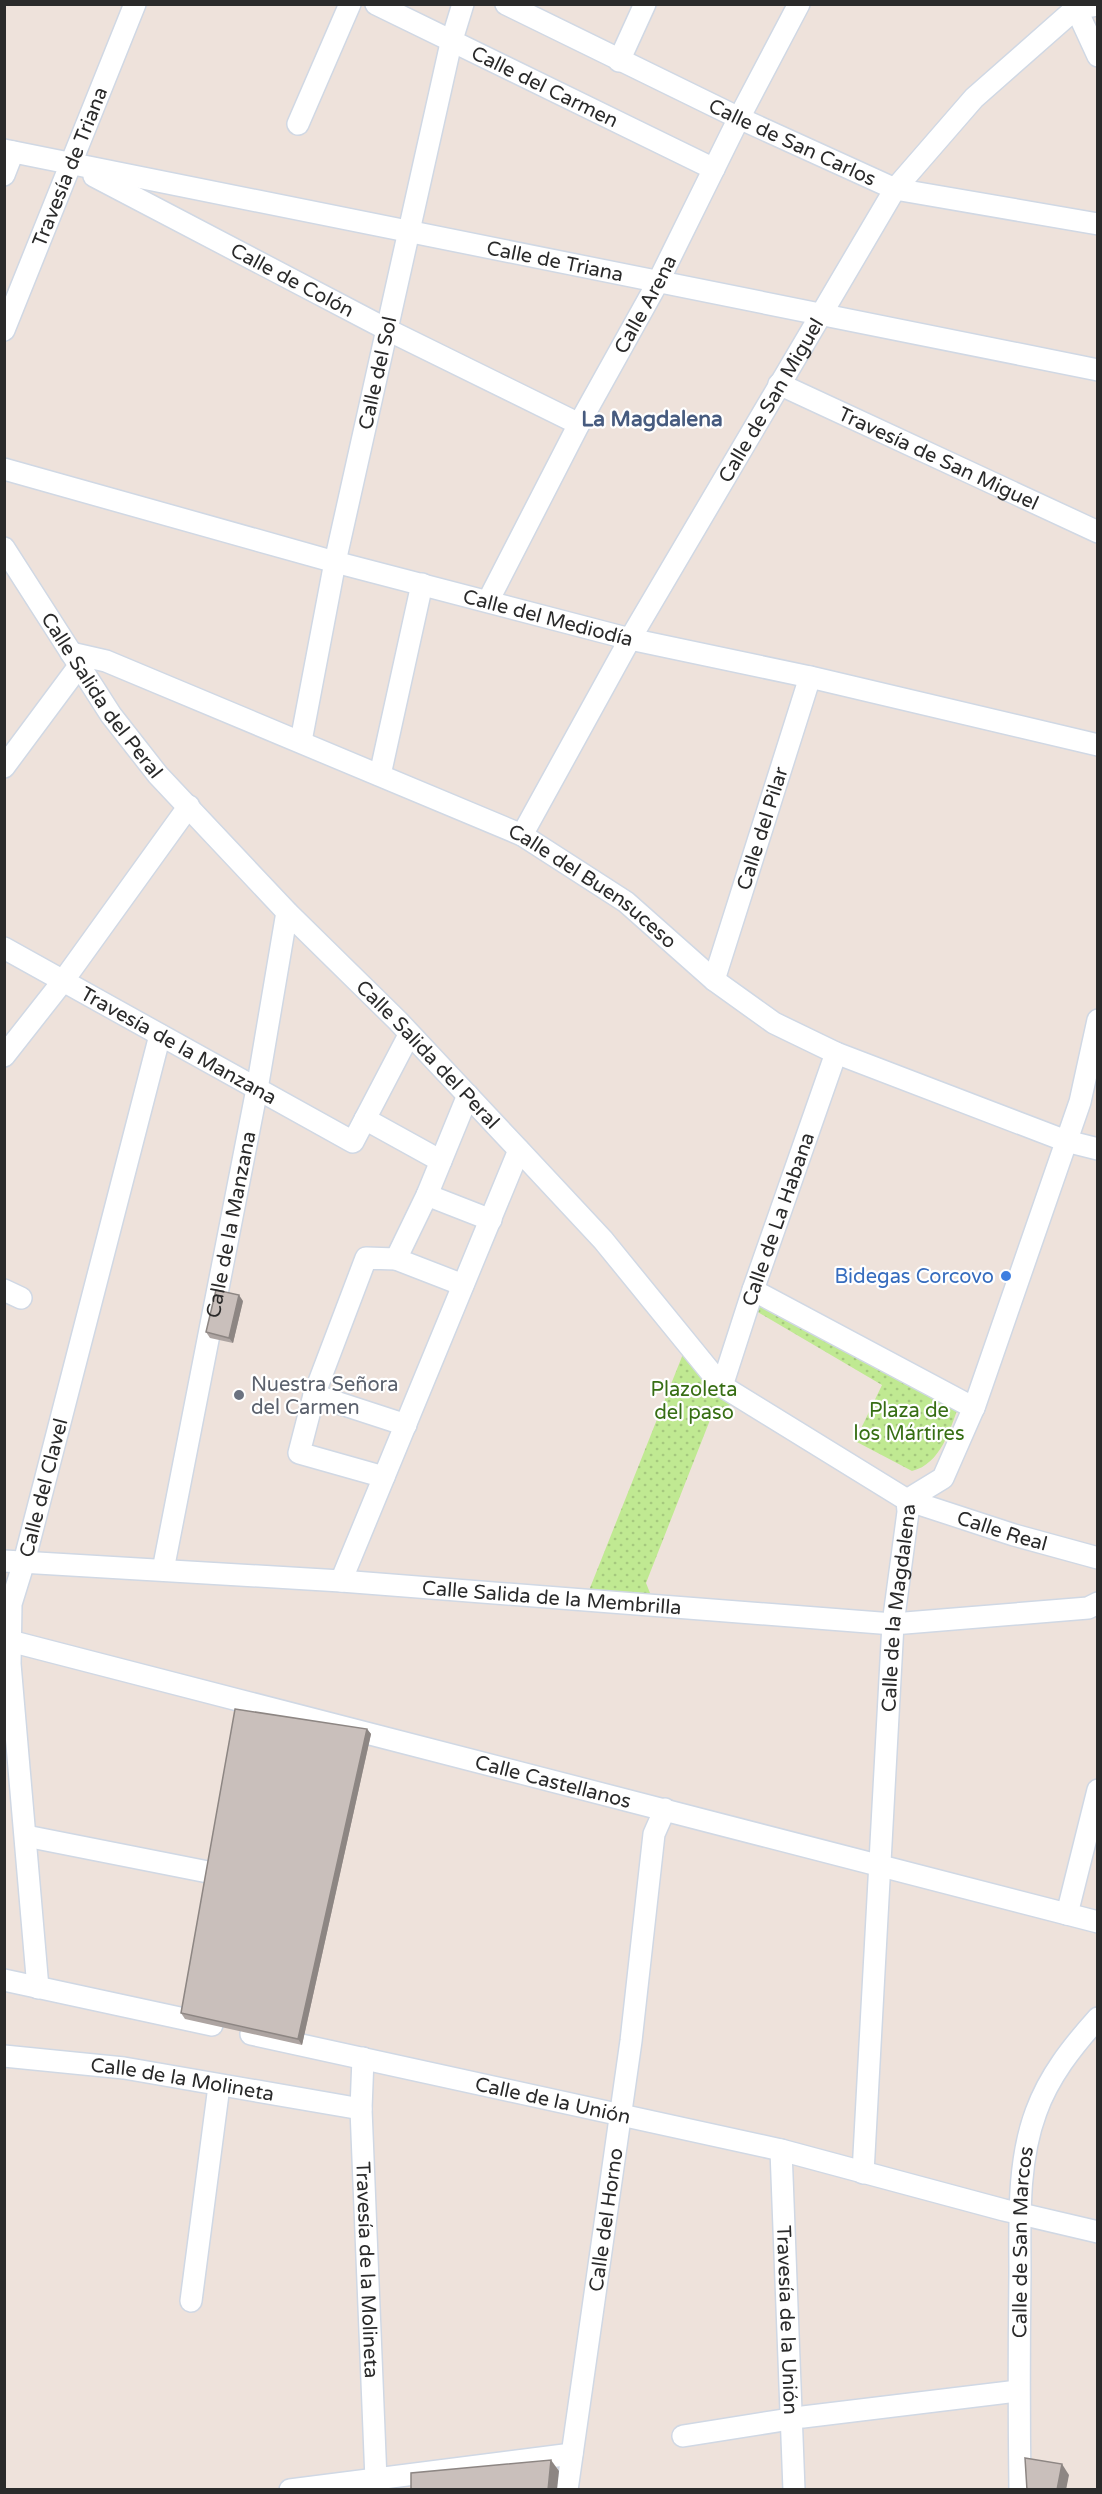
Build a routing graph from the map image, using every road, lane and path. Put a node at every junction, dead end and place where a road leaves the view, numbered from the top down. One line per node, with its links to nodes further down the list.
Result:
1 (135, 4): 16 (street, Travesía de Triana)
2 (350, 4): 14 (street)
3 (376, 4): 10 (street, Calle del Carmen)
4 (463, 4): 10 (street, Calle del Sol)
5 (506, 4): 12 (street, Calle de San Carlos)
6 (645, 4): 12 (street)
7 (799, 4): 13 (street, Calle Arena)
8 (1098, 5): 9 (street)
9 (1074, 7): 11 (street); 19 (street, Calle de San Miguel)
10 (451, 43): 17 (street, Calle del Carmen); 21 (street, Calle del Sol)
11 (1098, 56)
12 (619, 61): 13 (street, Calle de San Carlos)
13 (739, 118): 17 (street, Calle Arena); 19 (street, Calle de San Carlos)
14 (298, 124)
15 (9, 151): 16 (street, Calle de Triana); 18 (street, Calle de Triana)
16 (72, 164): 21 (street, Calle de Triana); 24 (street, Travesía de Triana); 25 (street, Calle de Colón)
17 (714, 169): 22 (street, Calle Arena)
18 (4, 175)
19 (895, 189): 20 (street, Calle de San Carlos); 23 (street, Calle de San Miguel)
20 (1098, 224)
21 (411, 232): 22 (street, Calle de Triana); 25 (street, Calle del Sol)
22 (658, 282): 23 (street, Calle de Triana); 28 (street, Calle Arena)
23 (820, 314): 26 (street, Calle de Triana); 27 (street, Calle de San Miguel)
24 (4, 330)
25 (388, 330): 28 (street, Calle de Colón); 32 (street, Calle del Sol)
26 (1098, 369)
27 (779, 384): 30 (street, Travesía de San Miguel); 35 (street, Calle de San Miguel)
28 (579, 424): 34 (street, Calle Arena)
29 (4, 469): 32 (street, Calle del Mediodía)
30 (1098, 532)
31 (4, 549): 36 (street, Calle Salida del Peral)
32 (336, 562): 33 (street, Calle del Mediodía); 38 (street, Calle del Sol)
33 (422, 584): 34 (street, Calle del Mediodía); 41 (street)
34 (488, 601): 35 (street, Calle del Mediodía)
35 (630, 639): 37 (street, Calle del Mediodía); 43 (street, Calle de San Miguel)
36 (75, 660): 38 (street, Calle del Buensuceso); 40 (street); 42 (street, Calle Salida del Peral)
37 (810, 677): 39 (street, Calle del Mediodía); 46 (street, Calle del Pilar)
38 (301, 741): 41 (street, Calle del Buensuceso)
39 (1098, 745)
40 (4, 767)
41 (380, 775): 43 (street, Calle del Buensuceso)
42 (189, 806): 44 (street, Calle Salida del Peral); 47 (street)
43 (522, 835): 46 (street, Calle del Buensuceso)
44 (287, 912): 50 (street, Calle Salida del Peral); 53 (street, Calle de la Manzana)
45 (4, 948): 47 (street, Travesía de la Manzana)
46 (714, 980): 51 (street, Calle del Buensuceso)
47 (63, 981): 49 (street, Travesía de la Manzana); 52 (street)
48 (1098, 1020): 56 (street, Calle de la Magdalena)
49 (160, 1035): 53 (street, Travesía de la Manzana); 72 (street, Calle del Clavel)
50 (409, 1035): 54 (street, Calle Salida del Peral); 55 (street)
51 (836, 1053): 56 (street, Calle del Buensuceso); 64 (street, Calle de La Habana)
52 (4, 1056)
53 (257, 1089): 55 (street, Travesía de la Manzana); 73 (street, Calle de la Manzana)
54 (468, 1095): 58 (street, Calle Salida del Peral); 59 (street)
55 (365, 1119): 59 (street)
56 (1066, 1141): 57 (street, Calle del Buensuceso); 67 (street, Calle de la Magdalena)
57 (1098, 1149)
58 (519, 1150): 61 (street); 65 (street, Calle Salida del Peral)
59 (441, 1161): 60 (street)
60 (427, 1195): 61 (street); 62 (street)
61 (491, 1220): 63 (street)
62 (396, 1259): 63 (street); 66 (street)
63 (464, 1285): 68 (street)
64 (753, 1290): 65 (street, Calle de La Habana); 67 (street)
65 (722, 1386): 70 (street, Calle Salida del Peral)
66 (314, 1395): 68 (street); 69 (street)
67 (974, 1408): 70 (street, Calle de la Magdalena)
68 (406, 1425): 69 (street)
69 (384, 1477): 74 (street)
70 (907, 1500): 71 (street, Calle Real); 76 (street, Calle de la Magdalena)
71 (1098, 1558)
72 (14, 1562): 73 (street, Calle Salida de la Membrilla); 77 (street, Calle del Clavel)
73 (162, 1570): 74 (street, Calle Salida de la Membrilla)
74 (341, 1581): 76 (street, Calle Salida de la Membrilla)
75 (1098, 1603): 76 (street, Calle Salida de la Membrilla)
76 (893, 1624): 84 (street, Calle de la Magdalena)
77 (10, 1641): 78 (street, Calle Castellanos); 82 (street, Calle del Clavel)
78 (243, 1701): 79 (street); 81 (street, Calle Castellanos)
79 (237, 1724)
80 (1098, 1790): 87 (street)
81 (665, 1809): 84 (street, Calle Castellanos); 98 (street, Calle del Horno)
82 (26, 1836): 85 (street); 90 (street, Calle del Clavel)
83 (212, 1851): 85 (street)
84 (881, 1866): 87 (street, Calle Castellanos); 100 (street, Calle de la Magdalena)
85 (208, 1872): 86 (street)
86 (205, 1895)
87 (1067, 1914): 88 (street, Calle Castellanos)
88 (1098, 1922)
89 (4, 1980): 90 (street, Calle de la Unión)
90 (38, 1988): 93 (street, Calle de la Unión)
91 (189, 1996): 93 (street)
92 (1098, 2018): 101 (street, Calle de San Marcos)
93 (185, 2019): 95 (street, Calle de la Unión)
94 (4, 2056): 96 (street, Calle de la Molineta)
95 (363, 2058): 97 (street, Travesía de la Molineta); 98 (street, Calle de la Unión)
96 (219, 2086): 97 (street, Calle de la Molineta); 103 (street)
97 (361, 2109): 108 (street, Travesía de la Molineta)
98 (620, 2115): 99 (street, Calle de la Unión); 107 (street, Calle del Horno)
99 (781, 2150): 100 (street, Calle de la Unión); 105 (street, Travesía de la Unión)
100 (863, 2173): 101 (street, Calle de la Unión)
101 (1020, 2214): 102 (street, Calle de la Unión); 104 (street, Calle de San Marcos)
102 (1098, 2232)
103 (191, 2301)
104 (1018, 2391): 105 (street); 112 (street, Calle de San Marcos)
105 (793, 2420): 106 (street); 111 (street, Travesía de la Unión)
106 (683, 2436)
107 (572, 2454): 108 (street); 110 (street, Calle del Horno)
108 (376, 2480): 109 (street)
109 (290, 2490)
110 (567, 2490)
111 (794, 2490)
112 (1020, 2490)

